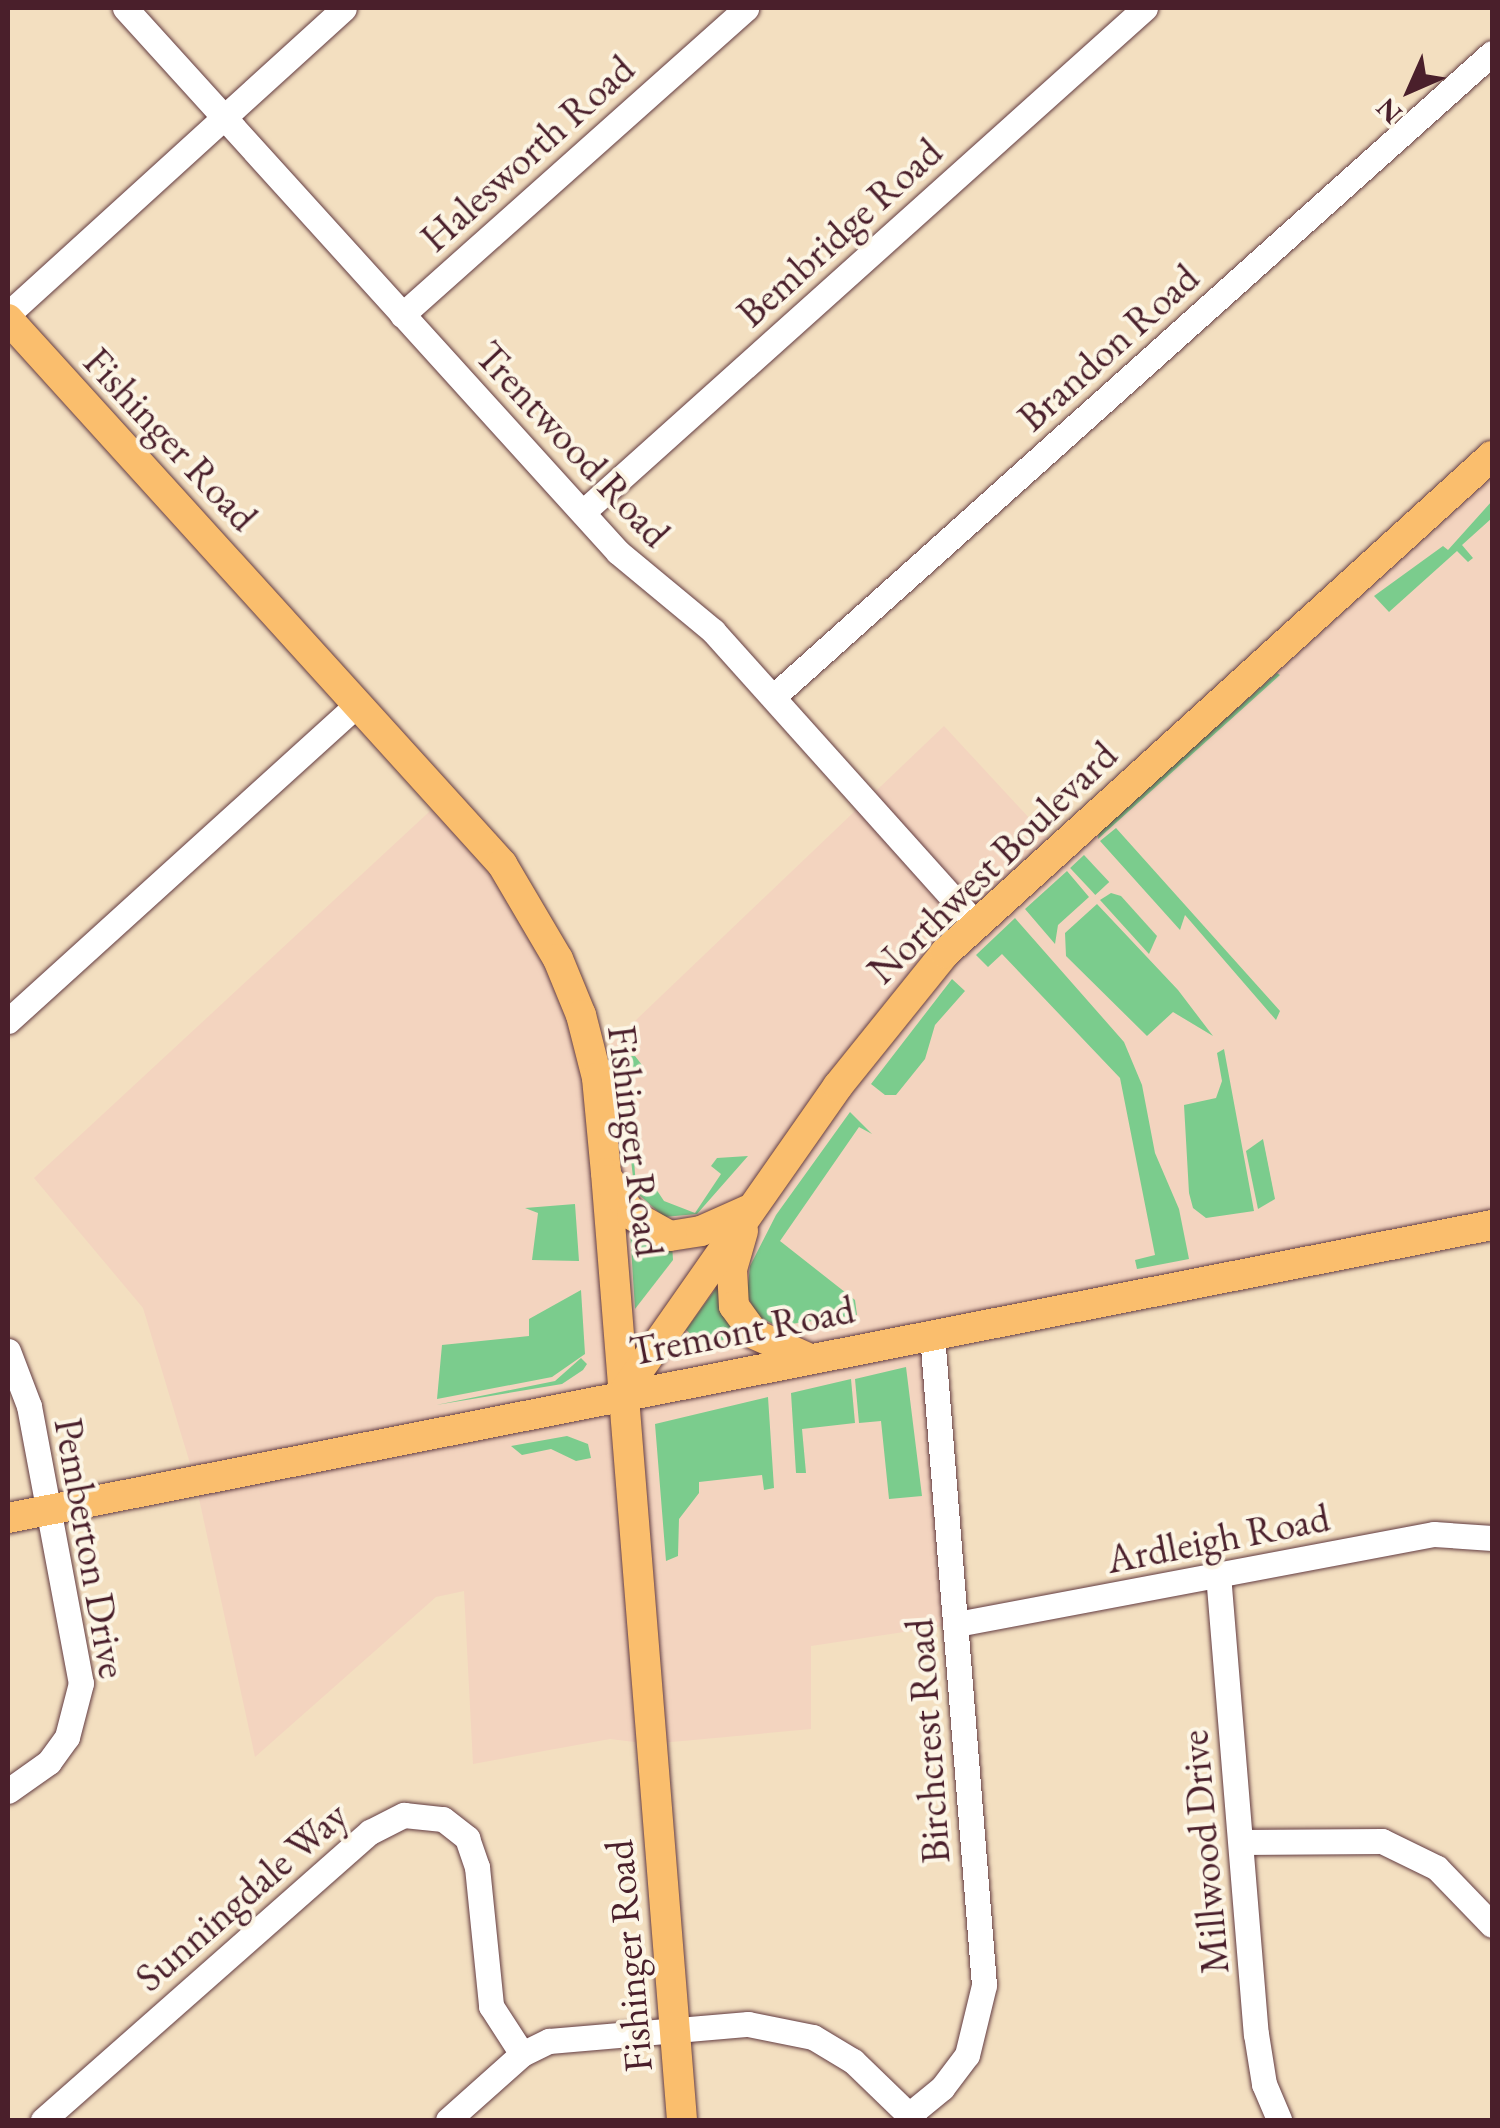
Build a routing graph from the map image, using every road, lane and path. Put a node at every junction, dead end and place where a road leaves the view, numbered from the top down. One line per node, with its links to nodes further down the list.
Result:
1 (124, 8): 6 (street, Trentwood Road)
2 (344, 8): 6 (street)
3 (746, 8): 7 (street, Halesworth Road)
4 (1145, 8): 10 (street, Bembridge Road)
5 (1492, 53): 11 (street, Brandon Road)
6 (223, 116): 7 (street, Trentwood Road); 8 (street)
7 (402, 315): 10 (street, Trentwood Road)
8 (8, 317): 12 (main road, Fishinger Road)
9 (1492, 456): 13 (main road, Northwest Boulevard)
10 (582, 512): 11 (street, Trentwood Road)
11 (773, 697): 13 (street, Trentwood Road)
12 (358, 704): 14 (street); 15 (main road, Fishinger Road)
13 (975, 923): 16 (main road, Northwest Boulevard)
14 (8, 1021)
15 (606, 1173): 16 (main road); 21 (main road, Fishinger Road)
16 (751, 1208): 20 (main road); 21 (main road, Northwest Boulevard)
17 (1492, 1225): 18 (main road, Tremont Road)
18 (932, 1335): 20 (main road, Tremont Road); 26 (street, Birchcrest Road)
19 (8, 1351): 22 (street, Pemberton Drive)
20 (809, 1358): 21 (main road, Tremont Road)
21 (623, 1393): 22 (main road, Tremont Road); 30 (main road, Fishinger Road)
22 (50, 1509): 23 (main road, Tremont Road); 27 (street, Pemberton Drive)
23 (8, 1518)
24 (1492, 1538): 25 (street, Ardleigh Road)
25 (1218, 1574): 26 (street, Ardleigh Road); 28 (street, Millwood Drive)
26 (957, 1624): 32 (street, Birchcrest Road)
27 (8, 1792)
28 (1240, 1842): 29 (street); 36 (street, Millwood Drive)
29 (1492, 1926)
30 (675, 2030): 31 (street); 32 (street); 35 (main road, Fishinger Road)
31 (522, 2054): 33 (street, Sunningdale Way); 34 (street)
32 (912, 2118)
33 (43, 2120)
34 (448, 2120)
35 (682, 2120)
36 (1278, 2120)

